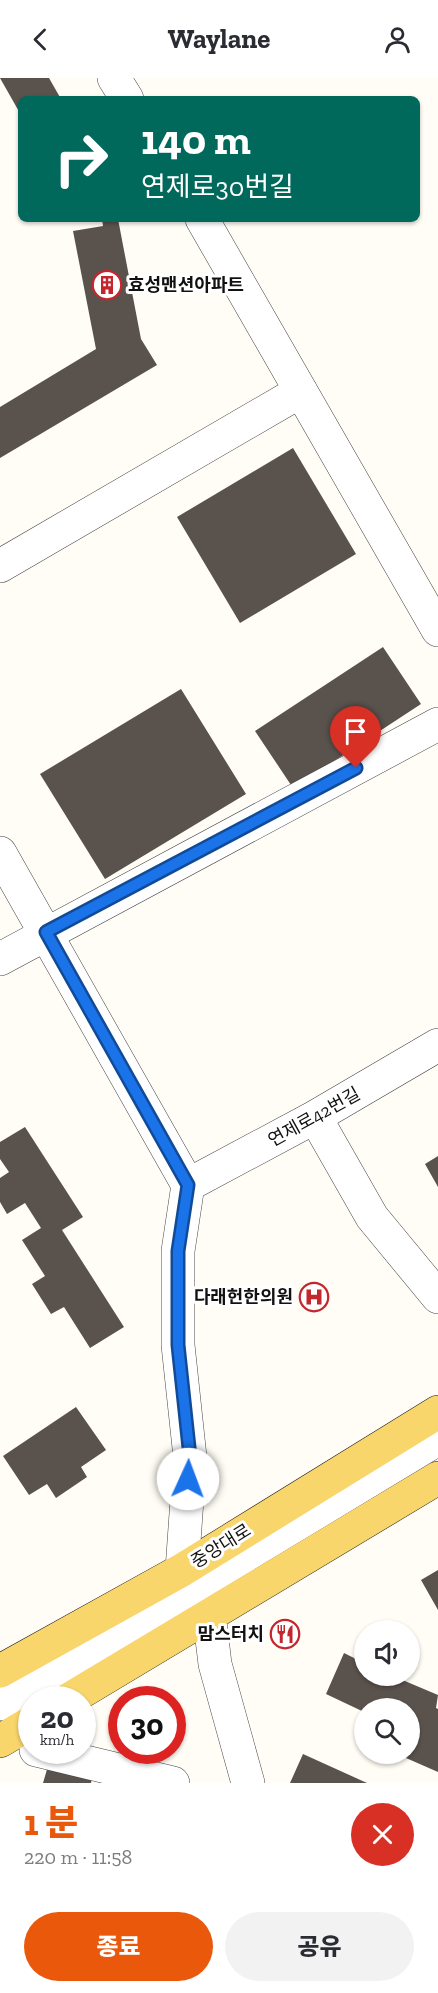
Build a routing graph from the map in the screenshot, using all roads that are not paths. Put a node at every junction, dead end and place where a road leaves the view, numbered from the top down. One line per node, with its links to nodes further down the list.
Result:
1 (114, 78): 2 (street)
2 (125, 96)
3 (204, 222): 4 (street)
4 (301, 391): 5 (street); 6 (street)
5 (0, 566)
6 (438, 630)
7 (438, 724): 9 (street)
8 (0, 853): 9 (street)
9 (46, 932): 10 (street); 13 (street)
10 (0, 959)
11 (438, 1046): 12 (street, 연제로42번길)
12 (315, 1117): 13 (street, 연제로42번길); 14 (street)
13 (188, 1185): 18 (street)
14 (438, 1297)
15 (438, 1412): 18 (main road, 중앙대로)
16 (438, 1439): 22 (street)
17 (438, 1478): 19 (main road)
18 (182, 1570): 20 (main road, 중앙대로)
19 (209, 1614): 21 (main road); 28 (street)
20 (0, 1671)
21 (91, 1686)
22 (0, 1704)
23 (18, 1730): 24 (main road)
24 (0, 1741): 25 (street)
25 (18, 1746)
26 (94, 1764): 27 (street)
27 (173, 1783)
28 (248, 1783)

